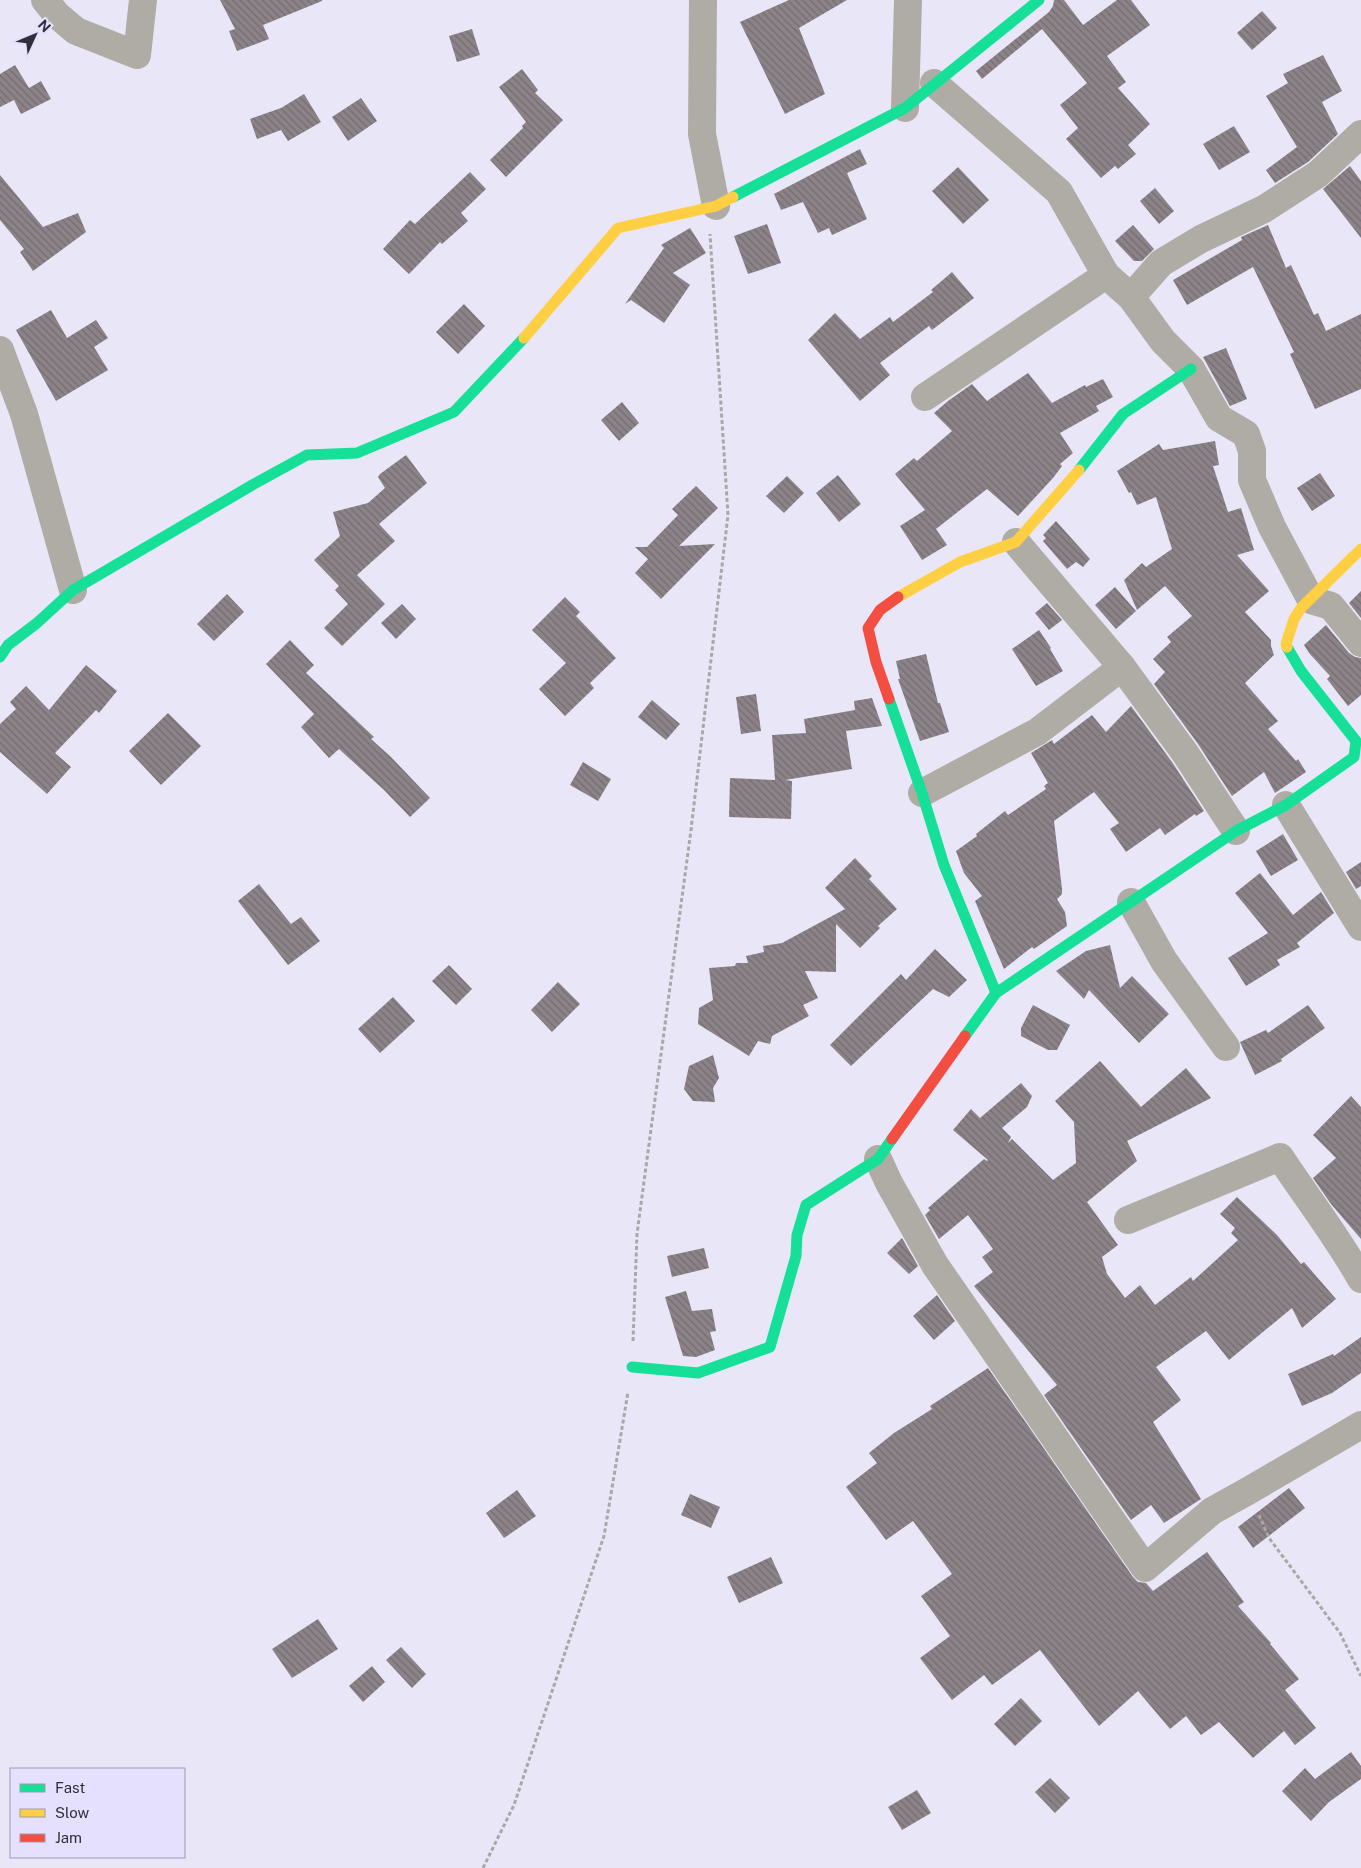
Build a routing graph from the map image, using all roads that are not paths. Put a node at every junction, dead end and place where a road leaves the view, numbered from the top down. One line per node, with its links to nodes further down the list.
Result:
1 (45, 0): 2 (street)
2 (143, 0)
3 (704, 0): 9 (street)
4 (908, 0): 7 (street)
5 (1039, 0): 6 (street)
6 (934, 84): 7 (street); 10 (street)
7 (905, 108): 9 (street)
8 (1361, 134): 11 (street)
9 (716, 206): 17 (street)
10 (1106, 274): 11 (street); 14 (street)
11 (1131, 297): 13 (street)
12 (0, 350): 17 (street)
13 (1191, 369): 15 (street); 18 (street)
14 (925, 397)
15 (1016, 542): 21 (street); 22 (street)
16 (1361, 549): 18 (street)
17 (73, 590): 20 (street)
18 (1312, 600): 19 (street); 23 (street)
19 (1361, 643)
20 (0, 657)
21 (1122, 667): 22 (street); 24 (street)
22 (922, 793): 27 (street)
23 (1286, 806): 24 (street); 26 (street)
24 (1236, 831): 25 (street)
25 (1131, 902): 27 (street); 28 (street)
26 (1361, 926)
27 (996, 993): 29 (street)
28 (1226, 1047)
29 (878, 1159): 32 (street); 33 (street)
30 (1128, 1220): 31 (street)
31 (1361, 1279)
32 (632, 1367)
33 (1361, 1425)

